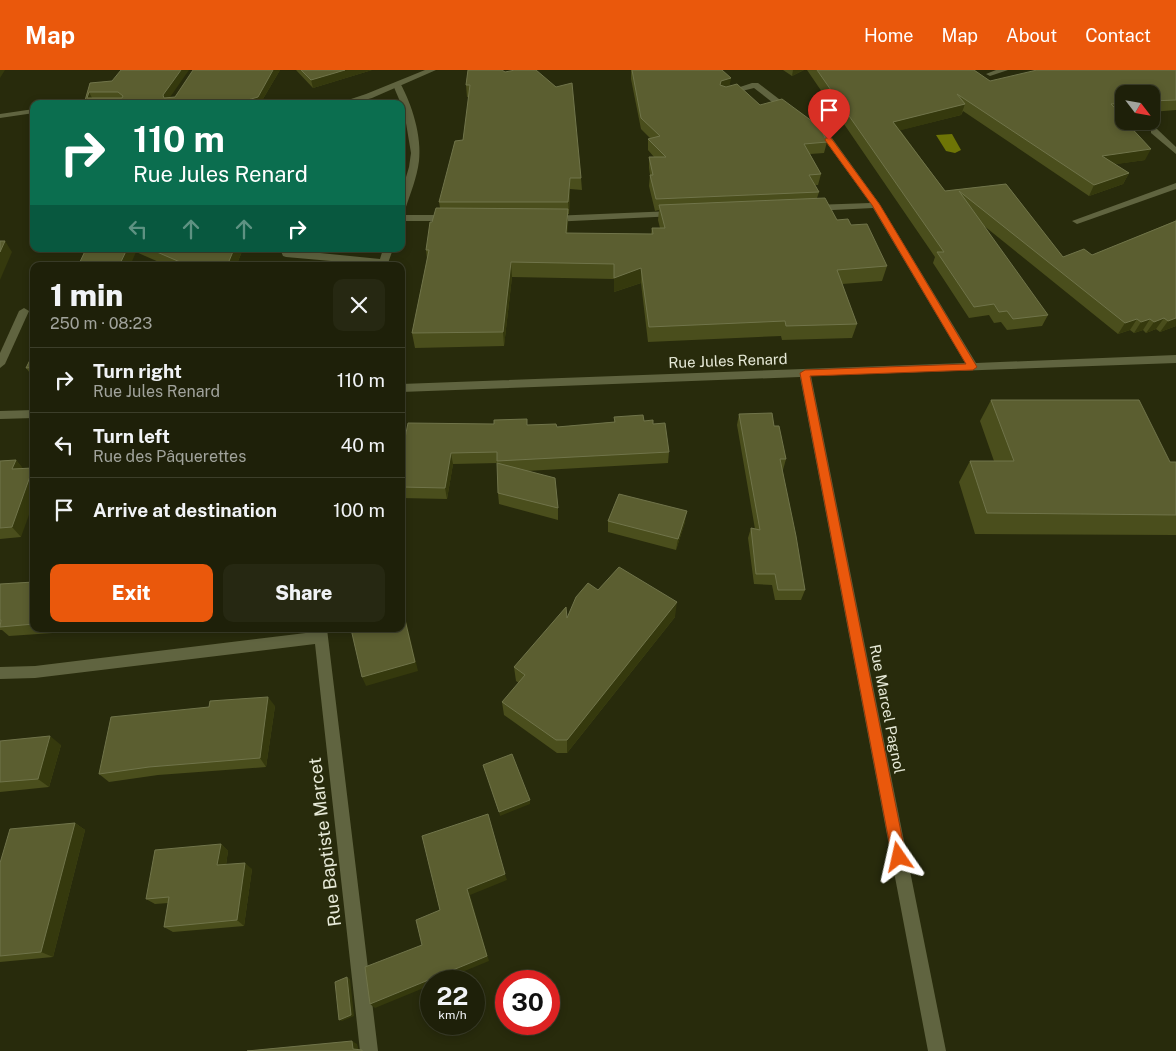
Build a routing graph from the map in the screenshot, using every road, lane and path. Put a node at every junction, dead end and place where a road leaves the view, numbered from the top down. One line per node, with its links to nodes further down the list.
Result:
1 (432, 70): 4 (street)
2 (1004, 70): 3 (street)
3 (990, 74)
4 (397, 85): 6 (street); 7 (street)
5 (724, 94): 17 (street)
6 (352, 100)
7 (404, 100)
8 (405, 103): 12 (street)
9 (30, 112): 10 (street)
10 (0, 116)
11 (405, 122): 12 (street)
12 (411, 124): 16 (street)
13 (1154, 131): 14 (street)
14 (1176, 151)
15 (1176, 186): 23 (street)
16 (405, 196)
17 (876, 205): 18 (street); 29 (street)
18 (807, 208)
19 (681, 214): 22 (street)
20 (405, 218): 21 (street)
21 (459, 218)
22 (545, 219)
23 (1077, 222)
24 (286, 252): 25 (street)
25 (363, 262)
26 (24, 311): 28 (street)
27 (1176, 359): 29 (street, Rue Jules Renard)
28 (0, 364)
29 (973, 367): 30 (street, Rue Jules Renard)
30 (805, 373): 31 (street, Rue Jules Renard); 37 (street, Rue Marcel Pagnol)
31 (405, 388)
32 (30, 414): 33 (street)
33 (0, 415)
34 (320, 633): 35 (street); 36 (street, Rue Baptiste Marcet)
35 (0, 673)
36 (369, 1051)
37 (937, 1051)

